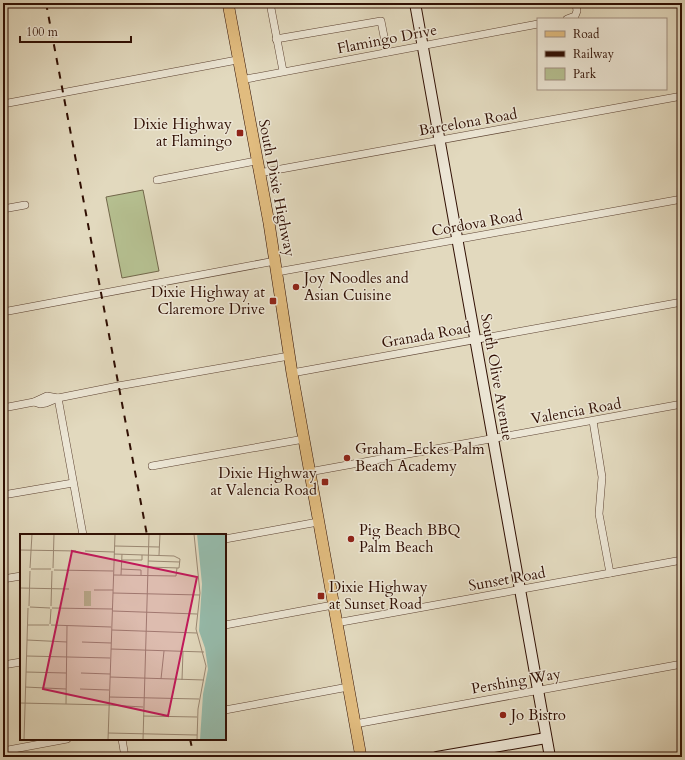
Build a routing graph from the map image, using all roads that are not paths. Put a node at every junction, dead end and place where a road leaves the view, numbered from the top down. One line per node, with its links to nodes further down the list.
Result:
1 (228, 3): 10 (main road, South Dixie Highway)
2 (270, 3): 7 (street)
3 (415, 3): 8 (street, South Olive Avenue)
4 (576, 3): 5 (street)
5 (570, 18)
6 (537, 24): 8 (street, Flamingo Drive)
7 (276, 39): 9 (street); 11 (street)
8 (422, 45): 9 (street, Flamingo Drive); 15 (street, South Olive Avenue)
9 (387, 52): 11 (street, Flamingo Drive)
10 (237, 60): 12 (main road, South Dixie Highway); 14 (street)
11 (283, 71): 12 (street, Flamingo Drive)
12 (241, 80): 16 (main road, South Dixie Highway)
13 (682, 96): 15 (street, Barcelona Road)
14 (3, 104)
15 (440, 141): 17 (street, Barcelona Road); 22 (street, South Olive Avenue)
16 (256, 161): 17 (main road, South Dixie Highway); 18 (street)
17 (259, 173): 23 (main road, South Dixie Highway)
18 (157, 180)
19 (682, 199): 22 (street, Cordova Road)
20 (24, 205): 21 (street)
21 (3, 209)
22 (457, 240): 23 (street, Cordova Road); 26 (street, South Olive Avenue)
23 (276, 267): 25 (street, Cordova Road); 27 (main road, South Dixie Highway)
24 (682, 302): 26 (street, Granada Road)
25 (3, 312)
26 (475, 340): 28 (street, Granada Road); 34 (street, South Olive Avenue)
27 (289, 356): 28 (main road, South Dixie Highway); 29 (street)
28 (292, 373): 33 (main road, South Dixie Highway)
29 (58, 398): 31 (street); 37 (street)
30 (682, 404): 32 (street, Valencia Road)
31 (3, 408)
32 (593, 421): 34 (street, Valencia Road); 43 (street)
33 (304, 439): 35 (street); 36 (main road, South Dixie Highway)
34 (493, 439): 36 (street, Valencia Road); 46 (street, South Olive Avenue)
35 (152, 466)
36 (310, 472): 39 (main road, South Dixie Highway)
37 (73, 480): 38 (street); 40 (street)
38 (3, 495)
39 (318, 522): 41 (street); 47 (main road, South Dixie Highway)
40 (83, 534)
41 (226, 539)
42 (682, 560): 43 (street, Sunset Road)
43 (610, 573): 46 (street, Sunset Road)
44 (20, 576): 45 (street)
45 (3, 580)
46 (520, 589): 48 (street, Sunset Road); 54 (street, South Olive Avenue)
47 (333, 605): 48 (main road, South Dixie Highway); 49 (street)
48 (336, 623): 53 (main road, South Dixie Highway)
49 (226, 625)
50 (20, 662): 52 (street)
51 (682, 664): 54 (street, Pershing Way)
52 (3, 665)
53 (348, 687): 55 (street); 56 (main road, South Dixie Highway)
54 (538, 690): 56 (street, Pershing Way); 57 (street, South Olive Avenue)
55 (226, 710)
56 (355, 724): 62 (main road, South Dixie Highway)
57 (546, 738): 63 (street); 64 (street, South Olive Avenue)
58 (63, 740): 60 (street)
59 (122, 740): 61 (street)
60 (3, 751)
61 (125, 757)
62 (361, 757)
63 (437, 757)
64 (550, 757)

